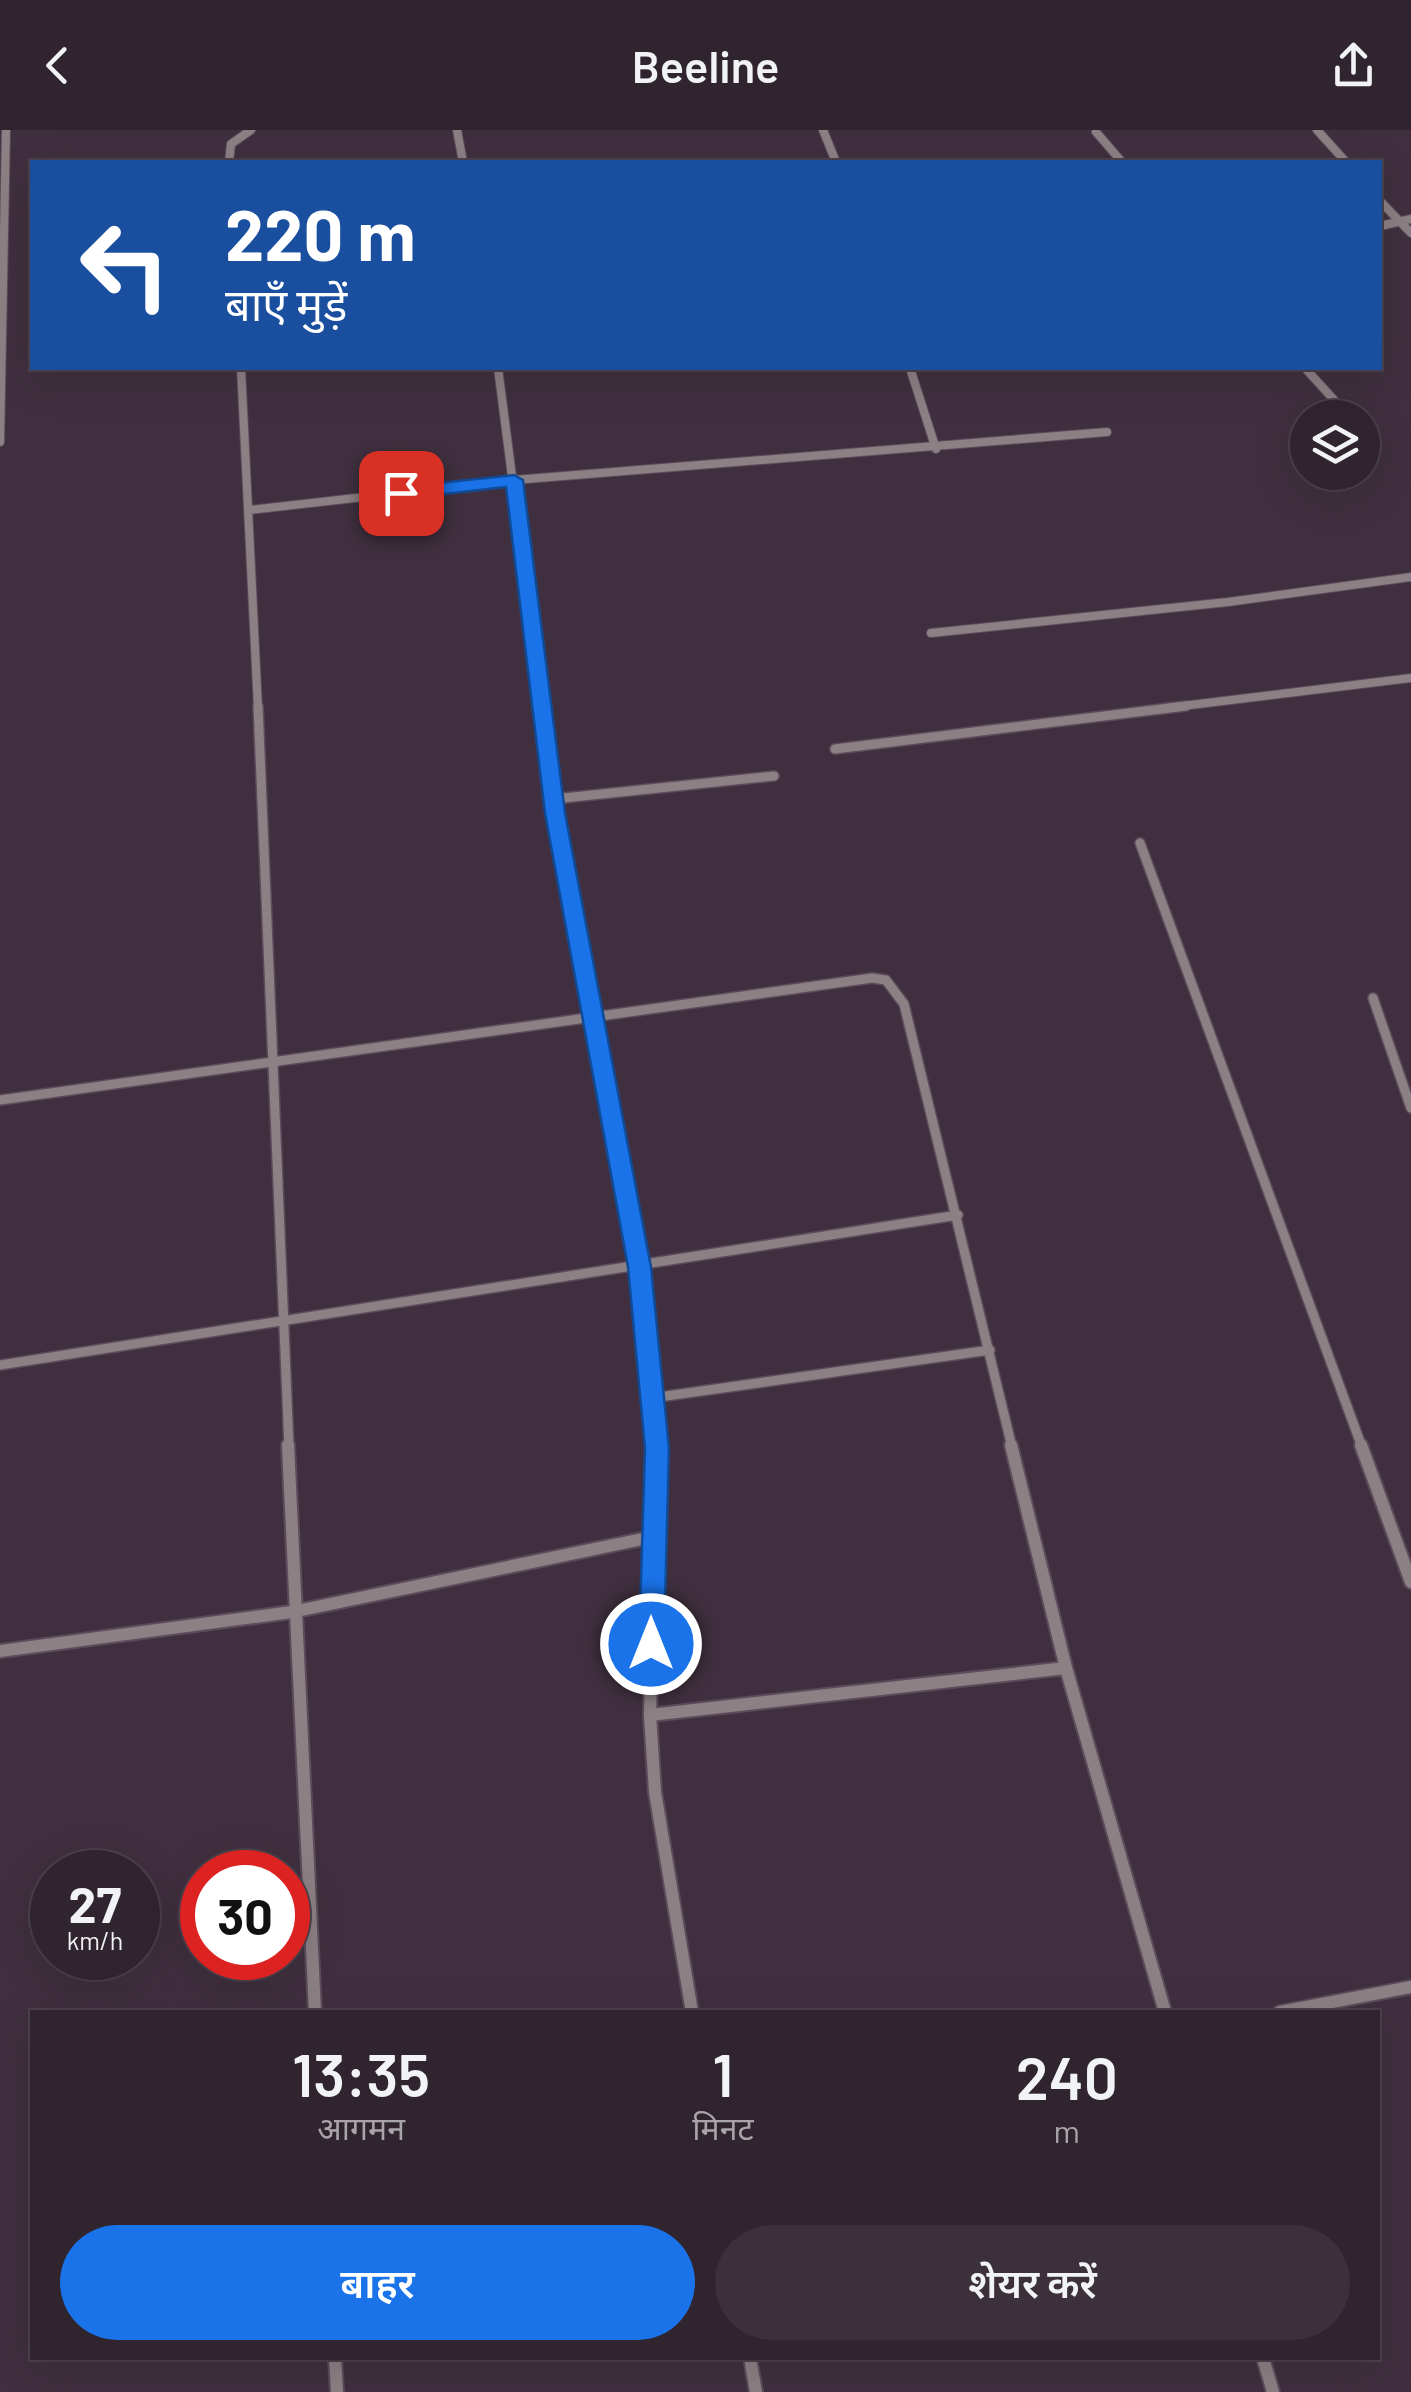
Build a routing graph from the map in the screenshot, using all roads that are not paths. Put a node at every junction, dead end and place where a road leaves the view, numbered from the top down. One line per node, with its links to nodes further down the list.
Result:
1 (6, 130): 21 (street)
2 (251, 130): 7 (street)
3 (457, 130): 8 (street)
4 (823, 130): 9 (street)
5 (1316, 130): 11 (street)
6 (1096, 132): 10 (street)
7 (228, 160)
8 (464, 160)
9 (835, 160)
10 (1120, 160)
11 (1344, 160)
12 (1382, 203): 14 (street)
13 (1411, 219): 14 (street)
14 (1399, 222): 15 (street); 16 (street)
15 (1382, 226)
16 (1411, 233)
17 (241, 370): 27 (street)
18 (498, 370): 26 (street)
19 (911, 370): 25 (street)
20 (1307, 370): 22 (street)
21 (1, 384): 24 (street)
22 (1334, 400)
23 (1107, 432): 25 (street)
24 (0, 442)
25 (936, 448): 26 (street)
26 (514, 480): 27 (street); 33 (street)
27 (249, 510): 37 (street)
28 (1411, 577): 29 (street)
29 (931, 633)
30 (1411, 678): 31 (street)
31 (835, 749)
32 (774, 776): 33 (street)
33 (554, 799): 36 (street)
34 (1140, 843): 47 (street)
35 (1373, 998): 39 (street)
36 (590, 1018): 37 (street); 40 (street); 41 (street)
37 (276, 1063): 38 (street); 42 (street)
38 (0, 1100)
39 (1411, 1108)
40 (958, 1215): 41 (street); 43 (street)
41 (640, 1267): 42 (street); 45 (street)
42 (282, 1317): 44 (street); 48 (street)
43 (990, 1350): 45 (street); 50 (street)
44 (0, 1365)
45 (652, 1398): 46 (street)
46 (652, 1537): 48 (street); 51 (street)
47 (1411, 1582)
48 (292, 1612): 49 (street); 53 (street)
49 (0, 1651)
50 (1066, 1668): 51 (street); 55 (street)
51 (650, 1714): 54 (street)
52 (1411, 1987): 56 (street)
53 (316, 2010)
54 (692, 2010)
55 (1164, 2010)
56 (1290, 2010)
57 (335, 2360): 60 (street)
58 (750, 2360): 61 (street)
59 (1264, 2360): 62 (street)
60 (337, 2392)
61 (756, 2392)
62 (1273, 2392)

